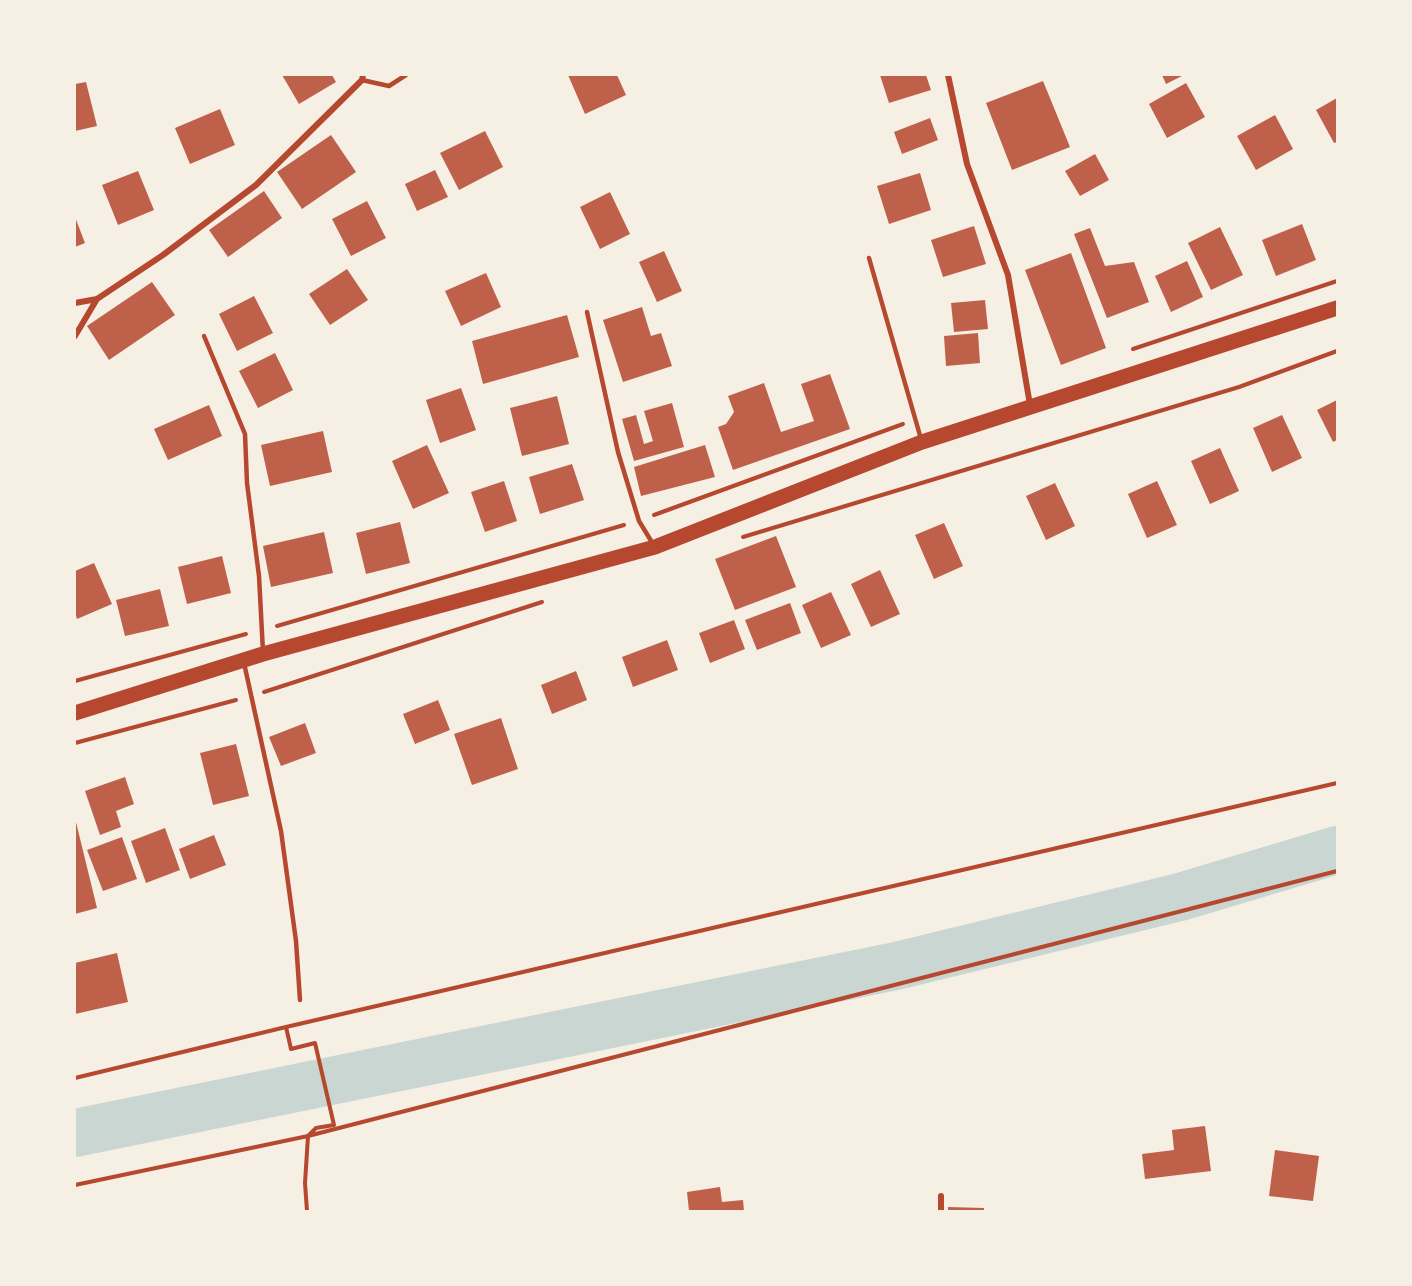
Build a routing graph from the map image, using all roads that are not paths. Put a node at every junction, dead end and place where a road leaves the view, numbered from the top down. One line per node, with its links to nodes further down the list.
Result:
1 (406, 75): 3 (lane)
2 (948, 75): 11 (street)
3 (363, 77): 5 (street)
4 (869, 258): 12 (lane)
5 (97, 298): 6 (street); 9 (street)
6 (75, 303)
7 (1337, 308): 11 (main road)
8 (587, 312): 13 (lane)
9 (75, 336)
10 (204, 336): 14 (lane)
11 (1030, 407): 12 (main road)
12 (922, 442): 13 (main road)
13 (655, 547): 14 (main road)
14 (263, 654): 15 (main road)
15 (243, 661): 16 (main road); 17 (lane)
16 (75, 713)
17 (300, 1000)
18 (940, 1196): 19 (street)
19 (941, 1211)

